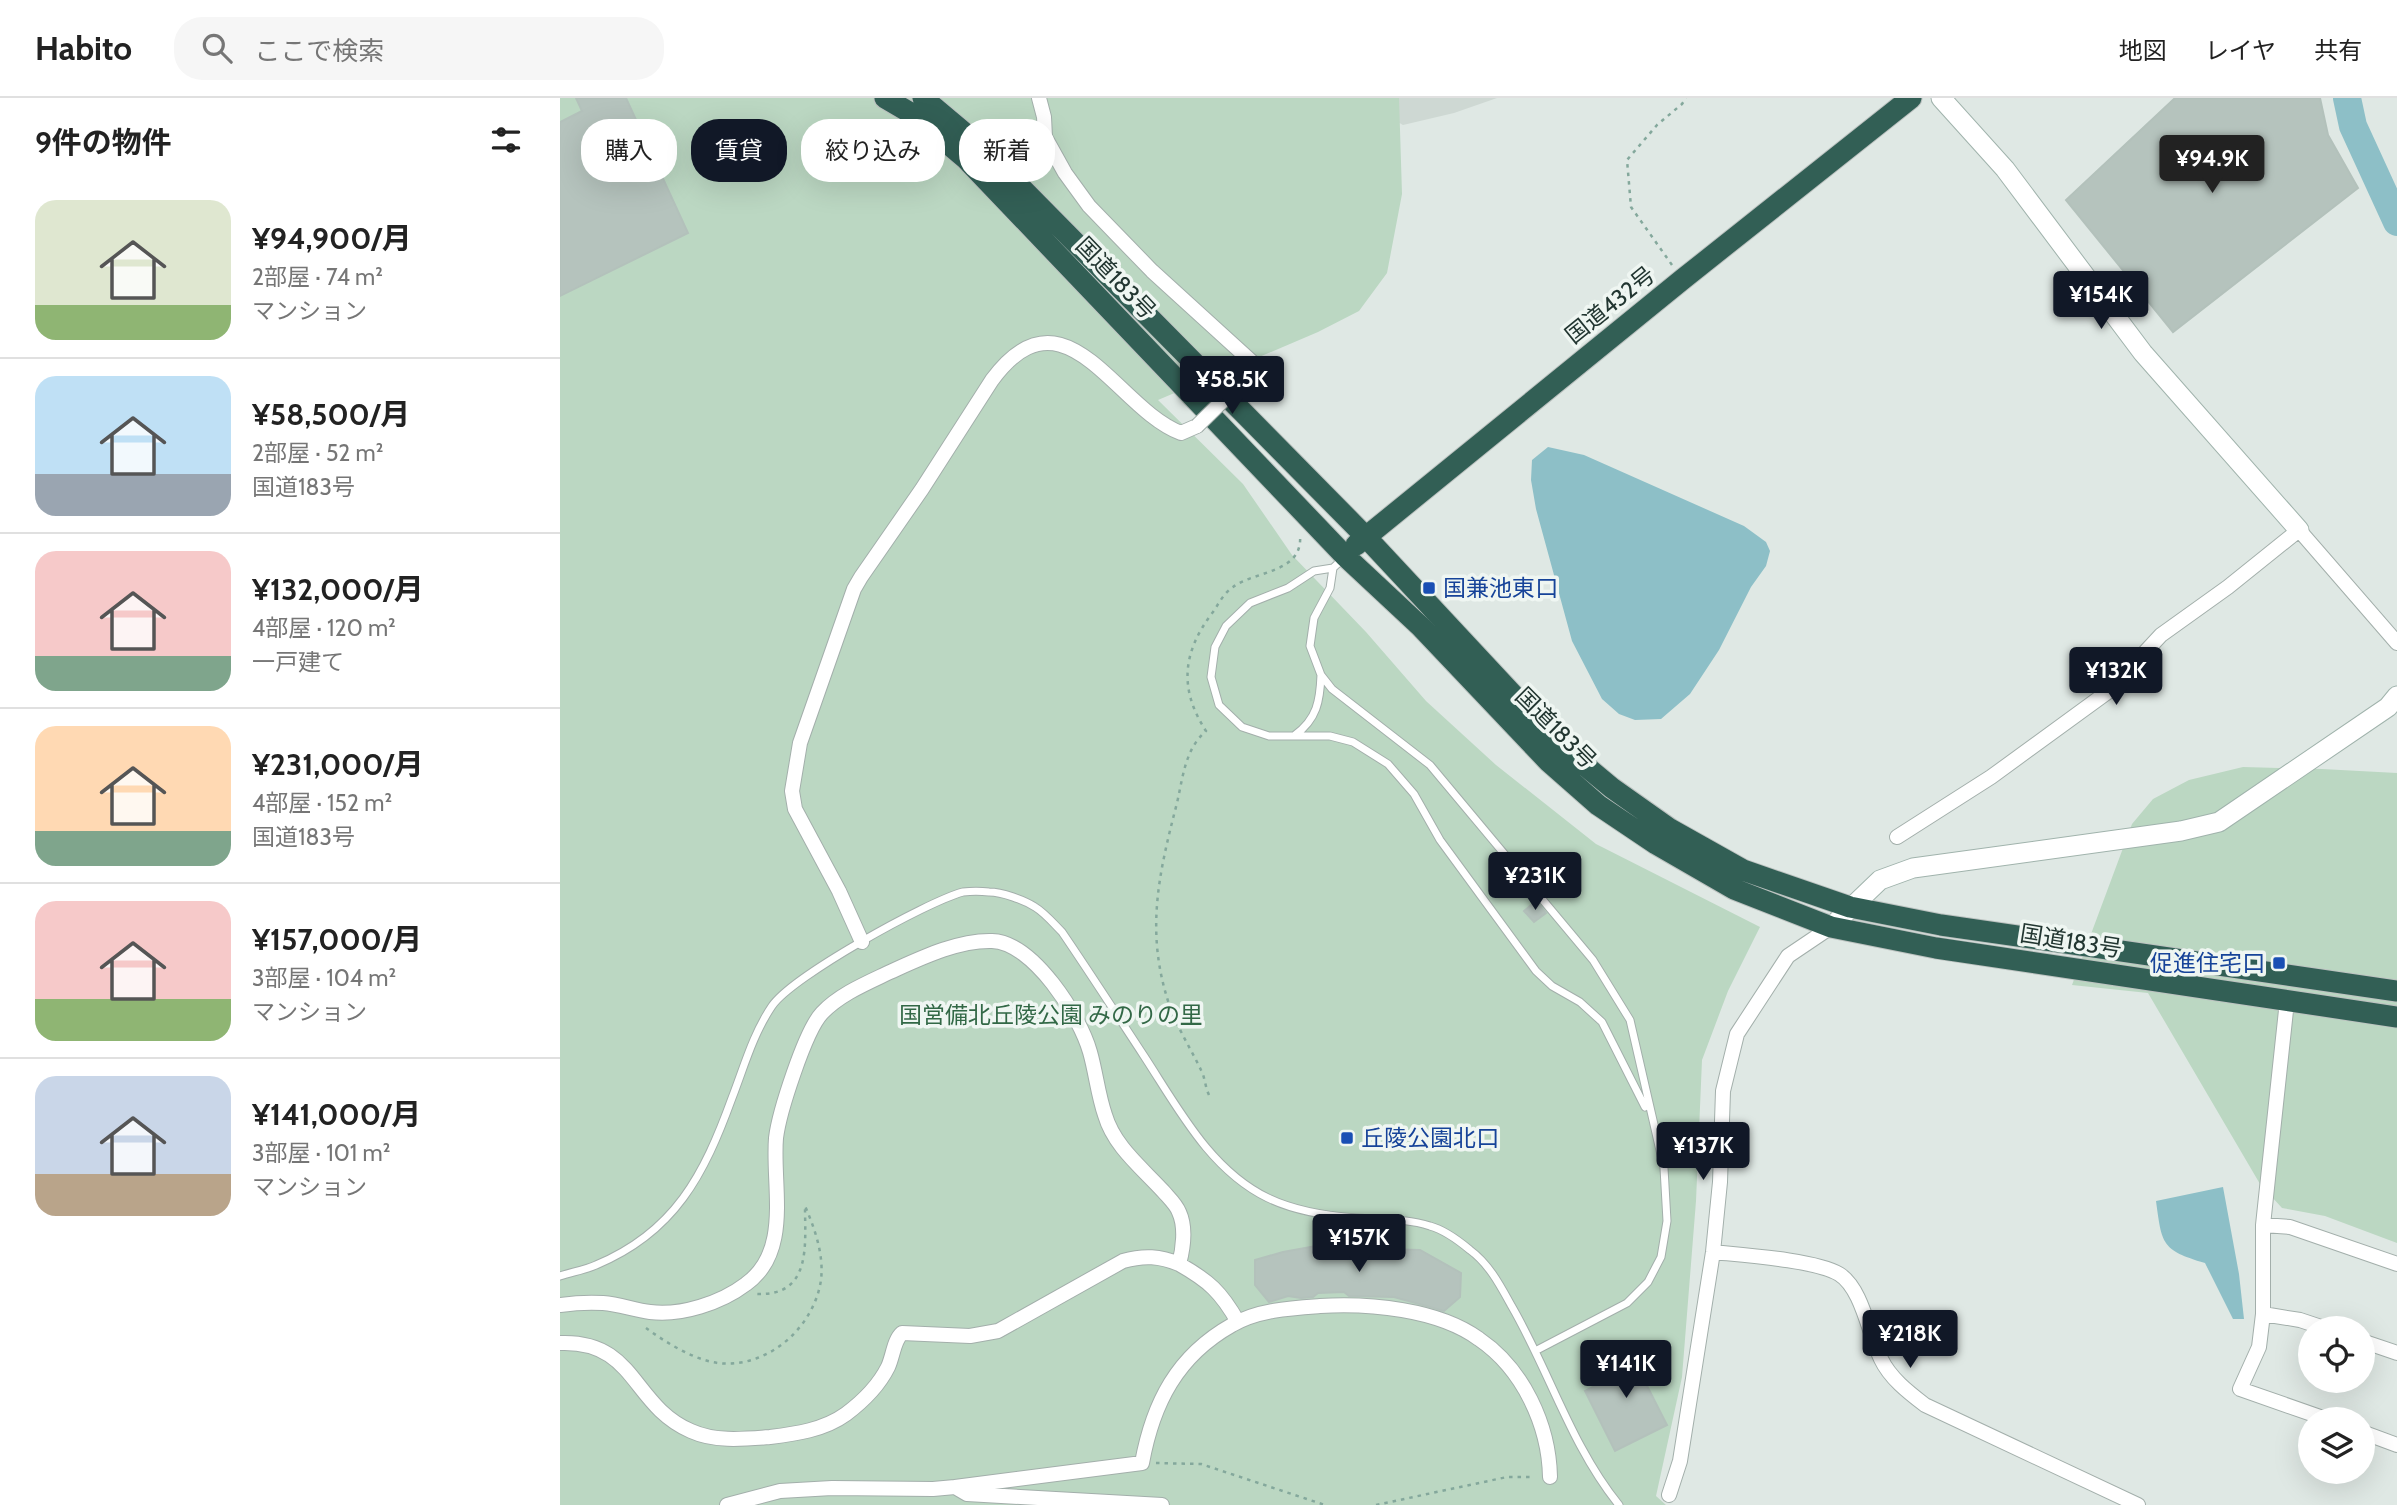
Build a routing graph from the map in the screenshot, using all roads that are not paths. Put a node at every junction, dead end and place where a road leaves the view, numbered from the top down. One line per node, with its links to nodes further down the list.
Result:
1 (885, 98): 8 (highway, 国道183号)
2 (923, 98): 7 (highway, 国道183号)
3 (1039, 98): 16 (street, bridge)
4 (1911, 98): 7 (highway, 国道432号)
5 (1941, 98): 6 (street)
6 (2299, 530): 9 (street); 13 (street)
7 (1365, 536): 8 (highway, 国道432号); 14 (highway, 国道183号)
8 (1339, 562): 10 (lane); 12 (lane); 15 (highway, 国道183号)
9 (2397, 643)
10 (1321, 675): 12 (lane); 20 (lane)
11 (2397, 696): 14 (street)
12 (1293, 736): 20 (lane)
13 (1897, 837)
14 (1850, 906): 15 (street); 17 (highway, 国道183号)
15 (1831, 927): 18 (highway, 国道183号); 22 (street)
16 (862, 942): 25 (lane); 32 (lane)
17 (2397, 991)
18 (2287, 1001): 19 (highway, 国道183号); 21 (street)
19 (2397, 1017)
20 (1650, 1117): 32 (lane)
21 (2263, 1224): 24 (street); 27 (street)
22 (1713, 1252): 39 (street); 43 (street)
23 (1180, 1264): 26 (street); 29 (street); 30 (street)
24 (2397, 1264)
25 (560, 1276)
26 (560, 1305)
27 (2263, 1314): 28 (street); 34 (street)
28 (2298, 1320)
29 (1237, 1322): 37 (street); 38 (street)
30 (560, 1343)
31 (2375, 1345): 33 (street)
32 (1536, 1350): 42 (lane)
33 (2397, 1353)
34 (2298, 1409)
35 (2375, 1437): 36 (street)
36 (2397, 1445)
37 (1550, 1476)
38 (955, 1487): 40 (street); 41 (street)
39 (1666, 1500)
40 (727, 1505)
41 (1163, 1505)
42 (1619, 1505)
43 (2138, 1505)

